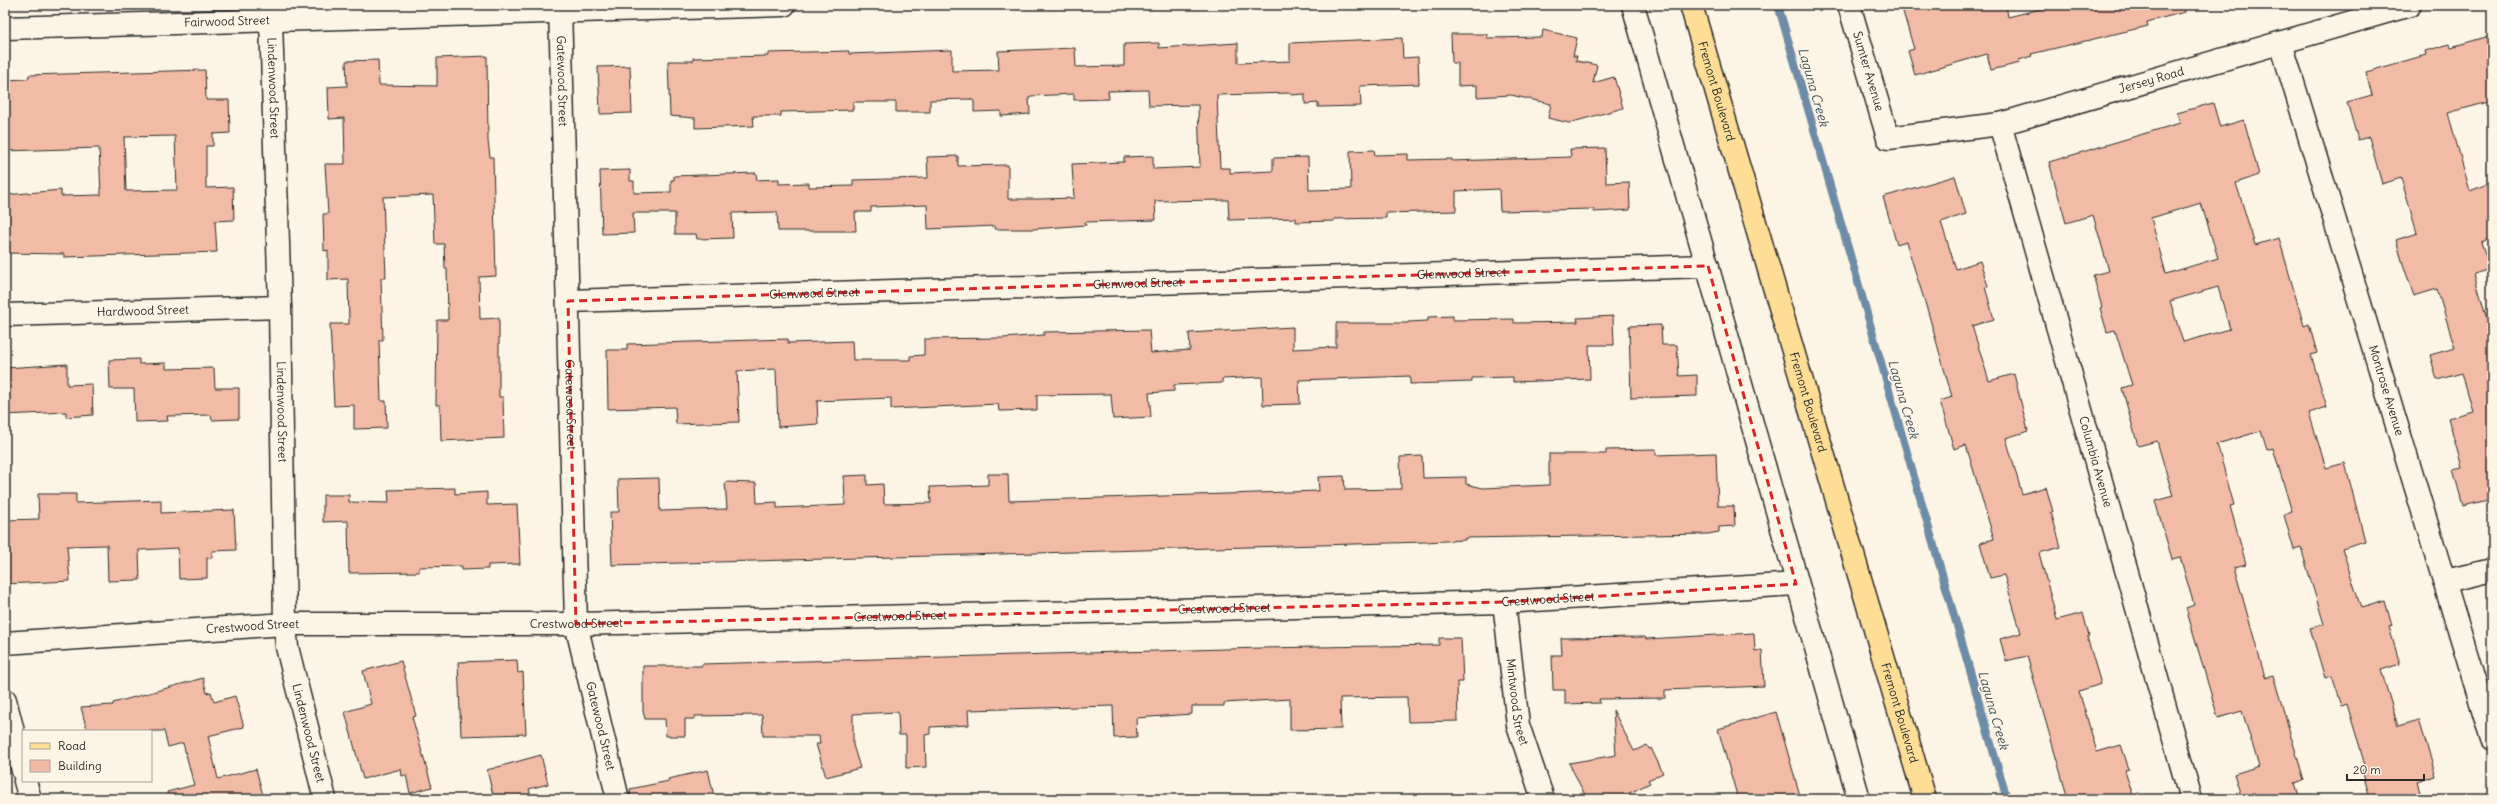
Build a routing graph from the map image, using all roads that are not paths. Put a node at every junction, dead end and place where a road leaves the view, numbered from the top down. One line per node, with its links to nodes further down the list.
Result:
1 (784, 5): 6 (street, Fairwood Street)
2 (1633, 5): 12 (street)
3 (1691, 5): 32 (main road, Fremont Boulevard)
4 (1849, 5): 11 (street, Sumter Avenue)
5 (2410, 5): 9 (street, Jersey Road)
6 (560, 8): 7 (street, Fairwood Street); 13 (street, Gatewood Street)
7 (271, 21): 8 (street, Fairwood Street); 14 (street, Lindenwood Street)
8 (5, 28)
9 (2281, 42): 10 (street, Jersey Road); 17 (street, Montrose Avenue)
10 (2000, 124): 11 (street, Jersey Road); 33 (street, Columbia Avenue)
11 (1888, 138)
12 (1708, 266): 13 (street, Glenwood Street); 18 (street)
13 (568, 301): 21 (street, Gatewood Street)
14 (280, 307): 15 (street, Hardwood Street); 20 (street, Lindenwood Street)
15 (5, 315)
16 (2492, 570): 17 (street)
17 (2446, 582): 24 (street, Montrose Avenue)
18 (1796, 584): 19 (street, Crestwood Street); 31 (street)
19 (1504, 602): 21 (street, Crestwood Street); 30 (street, Mintwood Street)
20 (285, 624): 21 (street, Crestwood Street); 22 (street, Crestwood Street); 28 (street, Lindenwood Street)
21 (576, 624): 29 (street, Gatewood Street)
22 (5, 643)
23 (5, 700): 25 (street)
24 (2492, 739)
25 (22, 767)
26 (25, 782): 27 (street)
27 (30, 799)
28 (325, 799)
29 (618, 799)
30 (1543, 799)
31 (1859, 799)
32 (1925, 799)
33 (2191, 799)

